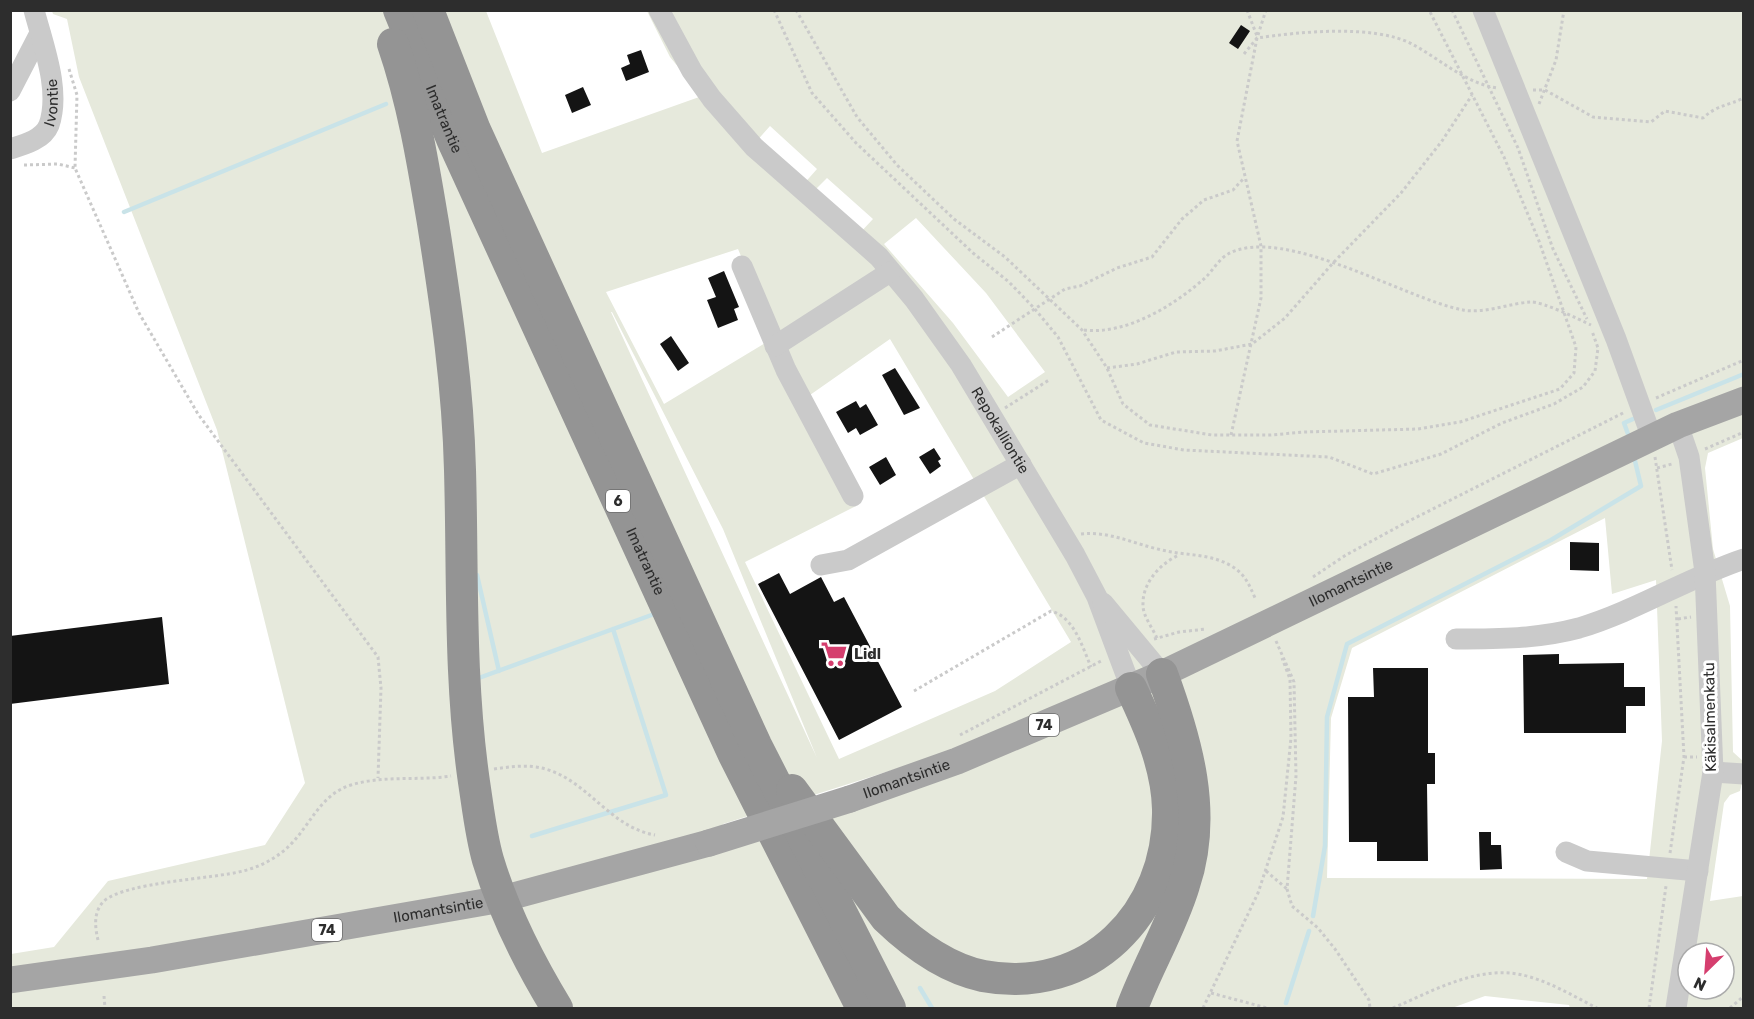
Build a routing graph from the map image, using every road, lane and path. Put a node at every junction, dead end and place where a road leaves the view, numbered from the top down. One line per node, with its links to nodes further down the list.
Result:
1 (34, 10): 14 (street, Ivontie)
2 (388, 10): 84 (highway)
3 (399, 10): 92 (highway, Imatrantie / 6)
4 (428, 10): 72 (highway, Imatrantie / 6)
5 (659, 10): 32 (street, Repokalliontie)
6 (774, 10): 34 (path)
7 (796, 10): 33 (path)
8 (1247, 10): 15 (path)
9 (1266, 10): 15 (path)
10 (1429, 10): 18 (path)
11 (1452, 10): 19 (path)
12 (1483, 10): 21 (street)
13 (1564, 10): 20 (path)
14 (40, 33): 22 (street, Ivontie); 26 (street, Ivontie)
15 (1257, 38): 16 (path); 18 (path); 28 (path)
16 (1244, 54)
17 (66, 60): 27 (path)
18 (1462, 75): 19 (path); 23 (path)
19 (1487, 87): 21 (path); 36 (path)
20 (1545, 90): 21 (path); 24 (path); 25 (path)
21 (1514, 91): 25 (street)
22 (10, 92)
23 (1472, 94): 30 (path); 35 (path)
24 (1743, 98)
25 (1529, 127): 45 (street)
26 (15, 157): 27 (path)
27 (75, 168): 77 (path)
28 (1244, 178): 29 (path); 33 (path)
29 (1261, 246): 30 (path); 37 (path); 39 (path)
30 (1333, 263): 35 (path); 39 (path)
31 (742, 266): 40 (street)
32 (890, 272): 40 (street); 52 (street, Repokalliontie)
33 (1051, 299): 34 (path); 37 (path)
34 (1034, 308): 36 (path); 38 (path)
35 (1566, 315): 36 (path); 49 (path)
36 (1590, 324)
37 (1082, 330): 42 (path)
38 (992, 337)
39 (1252, 344): 42 (path); 49 (path)
40 (775, 346): 53 (street)
41 (1743, 360): 45 (path)
42 (1107, 368): 49 (path)
43 (1049, 380): 46 (path)
44 (1743, 400): 47 (main road, Ilomantsintie)
45 (1641, 404): 50 (street); 59 (path)
46 (1003, 412)
47 (1678, 425): 50 (main road, Ilomantsintie); 51 (street, Käkisalmenkatu)
48 (1743, 432): 51 (path)
49 (1231, 435)
50 (1652, 438): 60 (path); 68 (main road, Ilomantsintie)
51 (1689, 457): 58 (street, Käkisalmenkatu)
52 (1021, 464): 57 (street); 61 (street, Repokalliontie)
53 (853, 496)
54 (1076, 535): 55 (path)
55 (1180, 554): 62 (path); 65 (path)
56 (1743, 559): 58 (street)
57 (820, 565)
58 (1705, 572): 60 (street); 74 (street, Käkisalmenkatu)
59 (1305, 582)
60 (1674, 587): 64 (street); 80 (path)
61 (1097, 597): 65 (street, Repokalliontie); 66 (street, Repokalliontie)
62 (1256, 600)
63 (1211, 629): 65 (path)
64 (1456, 639)
65 (1149, 641): 68 (street, Repokalliontie)
66 (1117, 654): 67 (path); 69 (street, Repokalliontie)
67 (1091, 667): 70 (path); 71 (path)
68 (1162, 674): 69 (main road, Ilomantsintie / 74); 94 (highway)
69 (1131, 688): 72 (highway); 84 (main road, Ilomantsintie / 74, bridge)
70 (914, 691)
71 (957, 737)
72 (756, 745): 93 (highway, Imatrantie / 6)
73 (489, 770): 78 (path)
74 (1713, 772): 75 (street); 82 (street, Käkisalmenkatu)
75 (1743, 774)
76 (455, 775): 77 (path)
77 (378, 778): 85 (path)
78 (657, 836)
79 (1566, 852): 80 (street)
80 (1668, 868): 82 (street); 100 (path)
81 (1266, 871): 83 (path); 83 (path); 87 (path)
82 (1698, 872): 101 (street, Käkisalmenkatu)
83 (1287, 889): 97 (path)
84 (502, 899): 86 (main road, Ilomantsintie / 74); 91 (highway)
85 (98, 940)
86 (10, 980)
87 (1211, 993): 95 (path); 96 (path)
88 (104, 996): 90 (path)
89 (1743, 996): 102 (path)
90 (105, 1008)
91 (557, 1008)
92 (862, 1008)
93 (890, 1008)
94 (1132, 1008)
95 (1203, 1008)
96 (1267, 1008)
97 (1370, 1008)
98 (1393, 1008): 99 (path)
99 (1597, 1008)
100 (1649, 1008)
101 (1676, 1008)
102 (1730, 1008)

